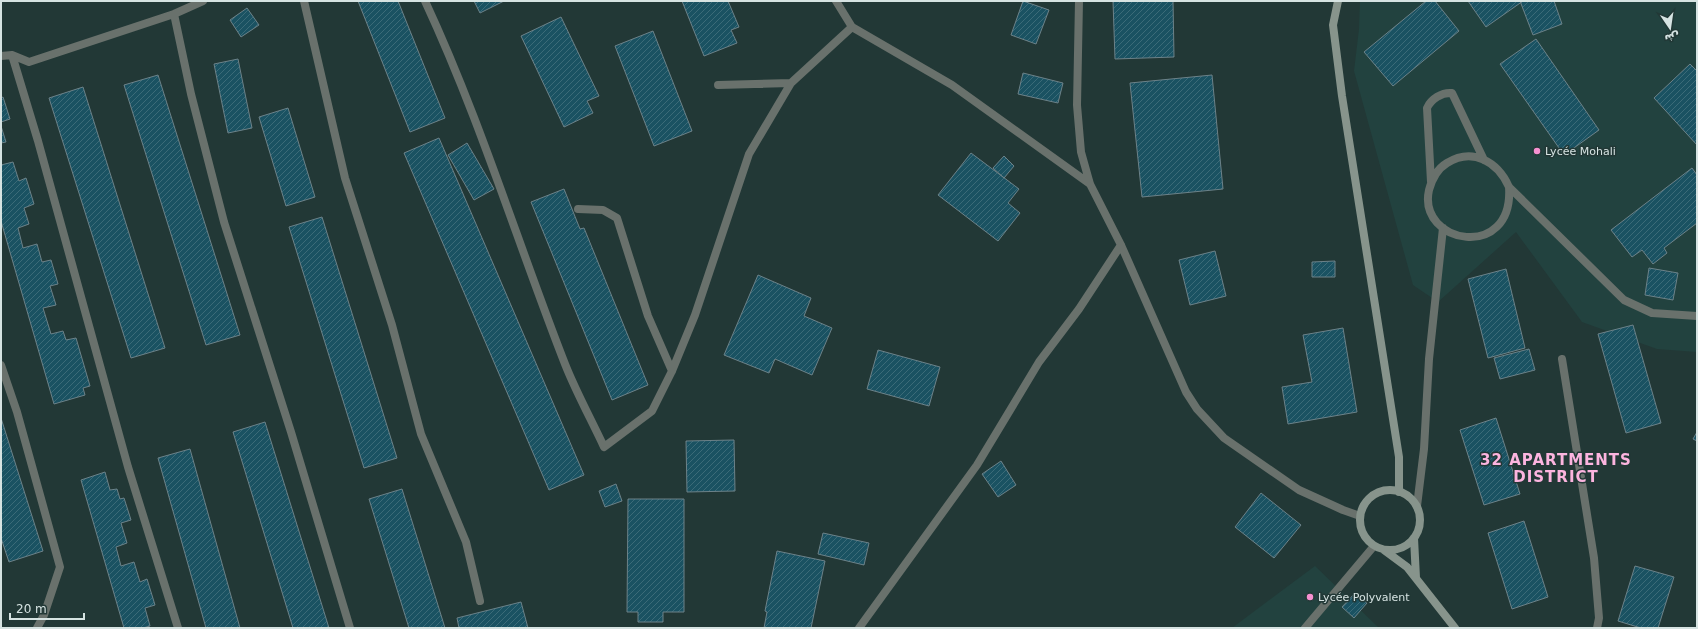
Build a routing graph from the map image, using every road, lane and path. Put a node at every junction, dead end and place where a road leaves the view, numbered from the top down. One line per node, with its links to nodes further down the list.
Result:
1 (203, 1): 7 (street)
2 (304, 1): 31 (street)
3 (425, 1): 23 (street)
4 (836, 1): 8 (street)
5 (1079, 1): 15 (street)
6 (1338, 1): 24 (street)
7 (174, 14): 9 (street); 34 (street)
8 (852, 27): 11 (street); 15 (street)
9 (12, 55): 10 (street); 33 (street)
10 (1, 56)
11 (791, 82): 12 (street); 23 (street)
12 (718, 85)
13 (1484, 160): 14 (street); 14 (street); 16 (street)
14 (1431, 182): 18 (street)
15 (1090, 184): 19 (street)
16 (1509, 187): 18 (street); 20 (street)
17 (578, 209): 23 (street)
18 (1443, 228): 25 (street)
19 (1121, 245): 26 (street); 35 (street)
20 (1697, 316)
21 (1562, 359): 38 (street)
22 (1, 365): 32 (street)
23 (672, 371)
24 (1399, 492): 25 (street); 26 (street)
25 (1417, 506): 27 (street)
26 (1360, 516): 28 (street)
27 (1414, 538): 29 (street); 30 (street)
28 (1374, 546): 29 (street); 36 (street)
29 (1384, 550): 30 (street)
30 (1416, 578): 37 (street)
31 (480, 601)
32 (37, 628)
33 (178, 628)
34 (350, 628)
35 (859, 628)
36 (1305, 628)
37 (1455, 628)
38 (1597, 628)

